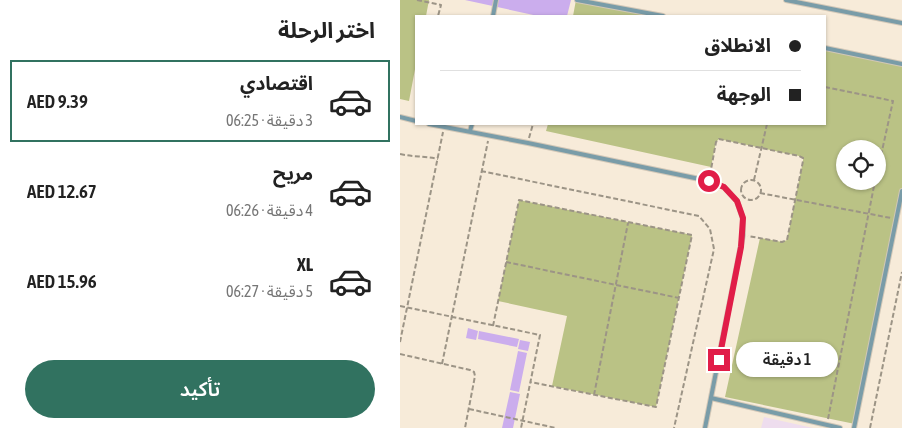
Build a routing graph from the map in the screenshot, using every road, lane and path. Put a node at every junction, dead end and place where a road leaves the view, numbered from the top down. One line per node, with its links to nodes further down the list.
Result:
1 (417, 0): 5 (path)
2 (496, 0): 6 (lane)
3 (577, 0): 7 (lane)
4 (786, 0): 8 (lane)
5 (438, 15)
6 (493, 15)
7 (658, 15)
8 (902, 23)
9 (826, 48): 10 (lane)
10 (902, 64)
11 (826, 86): 21 (path)
12 (400, 117): 13 (lane)
13 (415, 120)
14 (434, 125): 18 (lane)
15 (472, 125): 19 (lane)
16 (532, 125): 22 (path)
17 (767, 125): 23 (path)
18 (444, 127): 19 (lane); 25 (path)
19 (470, 131): 20 (lane)
20 (489, 135): 22 (lane); 26 (path)
21 (884, 140)
22 (528, 143): 27 (lane)
23 (761, 148): 27 (path); 28 (path); 32 (path)
24 (400, 154): 25 (path)
25 (438, 159): 42 (path)
26 (482, 170): 43 (path); 57 (path)
27 (709, 181): 36 (lane)
28 (753, 181): 31 (path); 31 (path)
29 (873, 190): 33 (path)
30 (902, 191): 34 (lane)
31 (760, 193): 32 (path)
32 (795, 200): 33 (path); 36 (path)
33 (868, 214): 34 (path); 53 (path)
34 (896, 219): 60 (lane)
35 (628, 222): 37 (path); 39 (path); 40 (path)
36 (743, 235): 50 (lane)
37 (506, 262): 39 (path); 44 (path)
38 (902, 272): 61 (path)
39 (616, 285): 40 (path); 49 (path)
40 (679, 298): 49 (path)
41 (400, 306): 42 (path)
42 (407, 307): 43 (path); 45 (path)
43 (452, 317): 44 (path); 47 (path)
44 (493, 326): 48 (path)
45 (400, 342)
46 (400, 354): 47 (path)
47 (442, 364): 51 (path)
48 (530, 382): 49 (path); 52 (path)
49 (594, 395)
50 (711, 398): 53 (lane); 58 (lane)
51 (469, 409): 52 (path); 54 (path)
52 (523, 421): 55 (path); 56 (path)
53 (827, 425): 59 (lane)
54 (465, 428)
55 (521, 428)
56 (556, 428)
57 (674, 428)
58 (705, 428)
59 (840, 428)
60 (854, 428)
61 (870, 428)

